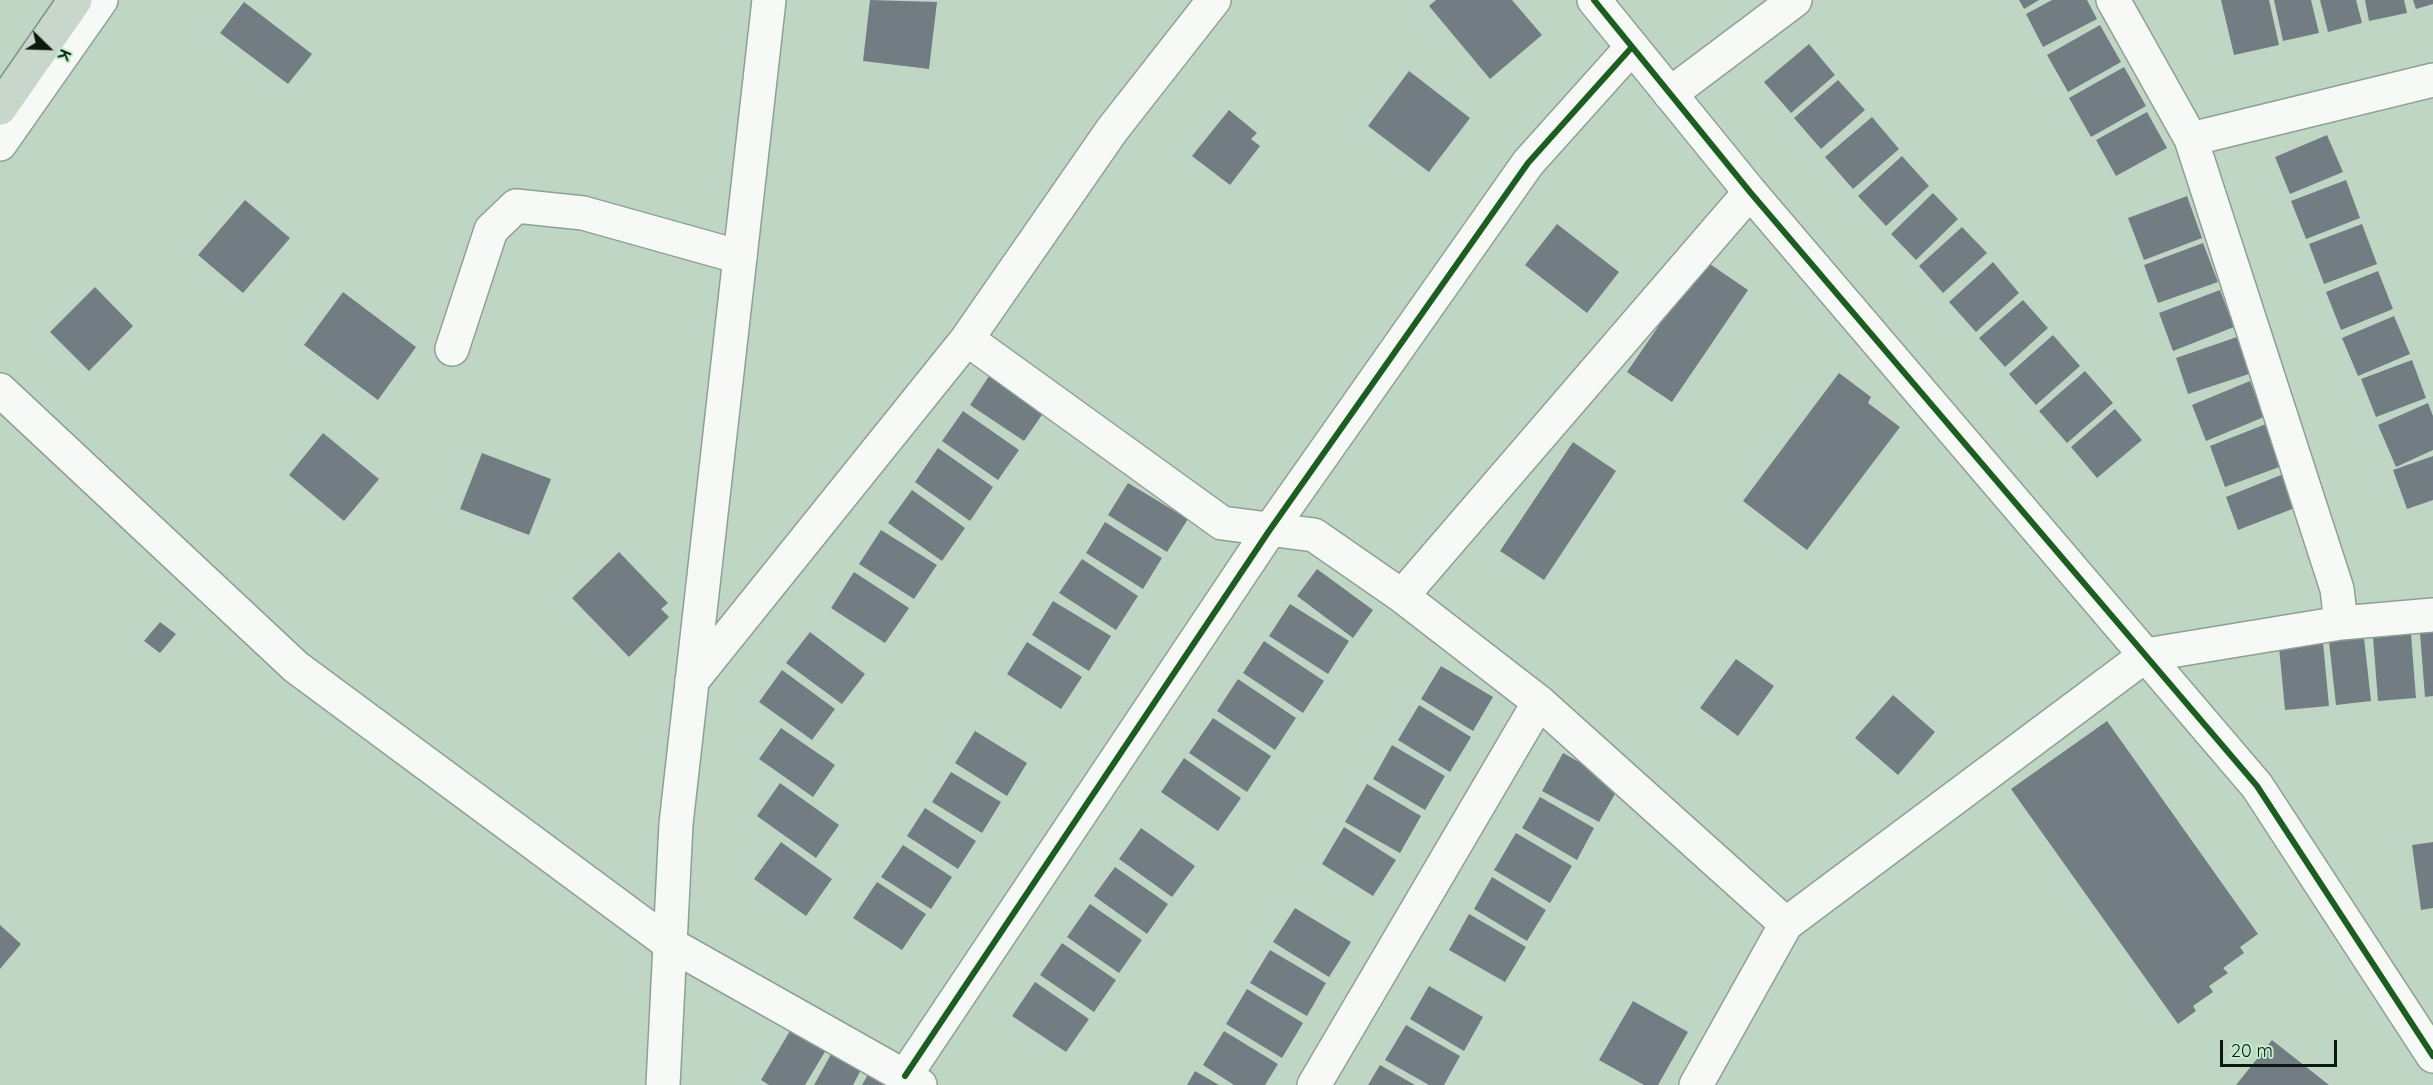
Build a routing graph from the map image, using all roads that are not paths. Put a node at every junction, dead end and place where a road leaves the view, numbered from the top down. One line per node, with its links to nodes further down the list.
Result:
1 (75, 0): 11 (highway)
2 (101, 0): 13 (street)
3 (769, 0): 15 (street)
4 (1214, 0): 16 (street)
5 (1594, 0): 8 (street)
6 (1795, 0): 10 (street)
7 (2113, 0): 12 (street)
8 (1632, 47): 10 (street); 19 (street)
9 (2433, 80): 12 (street)
10 (1670, 94): 14 (street)
11 (0, 108)
12 (2191, 140): 22 (street)
13 (0, 144)
14 (1750, 192): 20 (street); 23 (street)
15 (740, 257): 17 (street); 24 (street)
16 (967, 339): 19 (street); 24 (street)
17 (452, 349)
18 (0, 390): 27 (street)
19 (1269, 531): 20 (street); 29 (street)
20 (1402, 596): 25 (street)
21 (2433, 615): 22 (street)
22 (2341, 623): 23 (street)
23 (2146, 655): 26 (street); 28 (street)
24 (692, 681): 27 (street)
25 (1539, 702): 26 (street); 31 (street)
26 (1786, 924): 32 (street)
27 (670, 944): 29 (street); 30 (street)
28 (2433, 1056)
29 (913, 1080)
30 (663, 1085)
31 (1314, 1085)
32 (1696, 1085)

